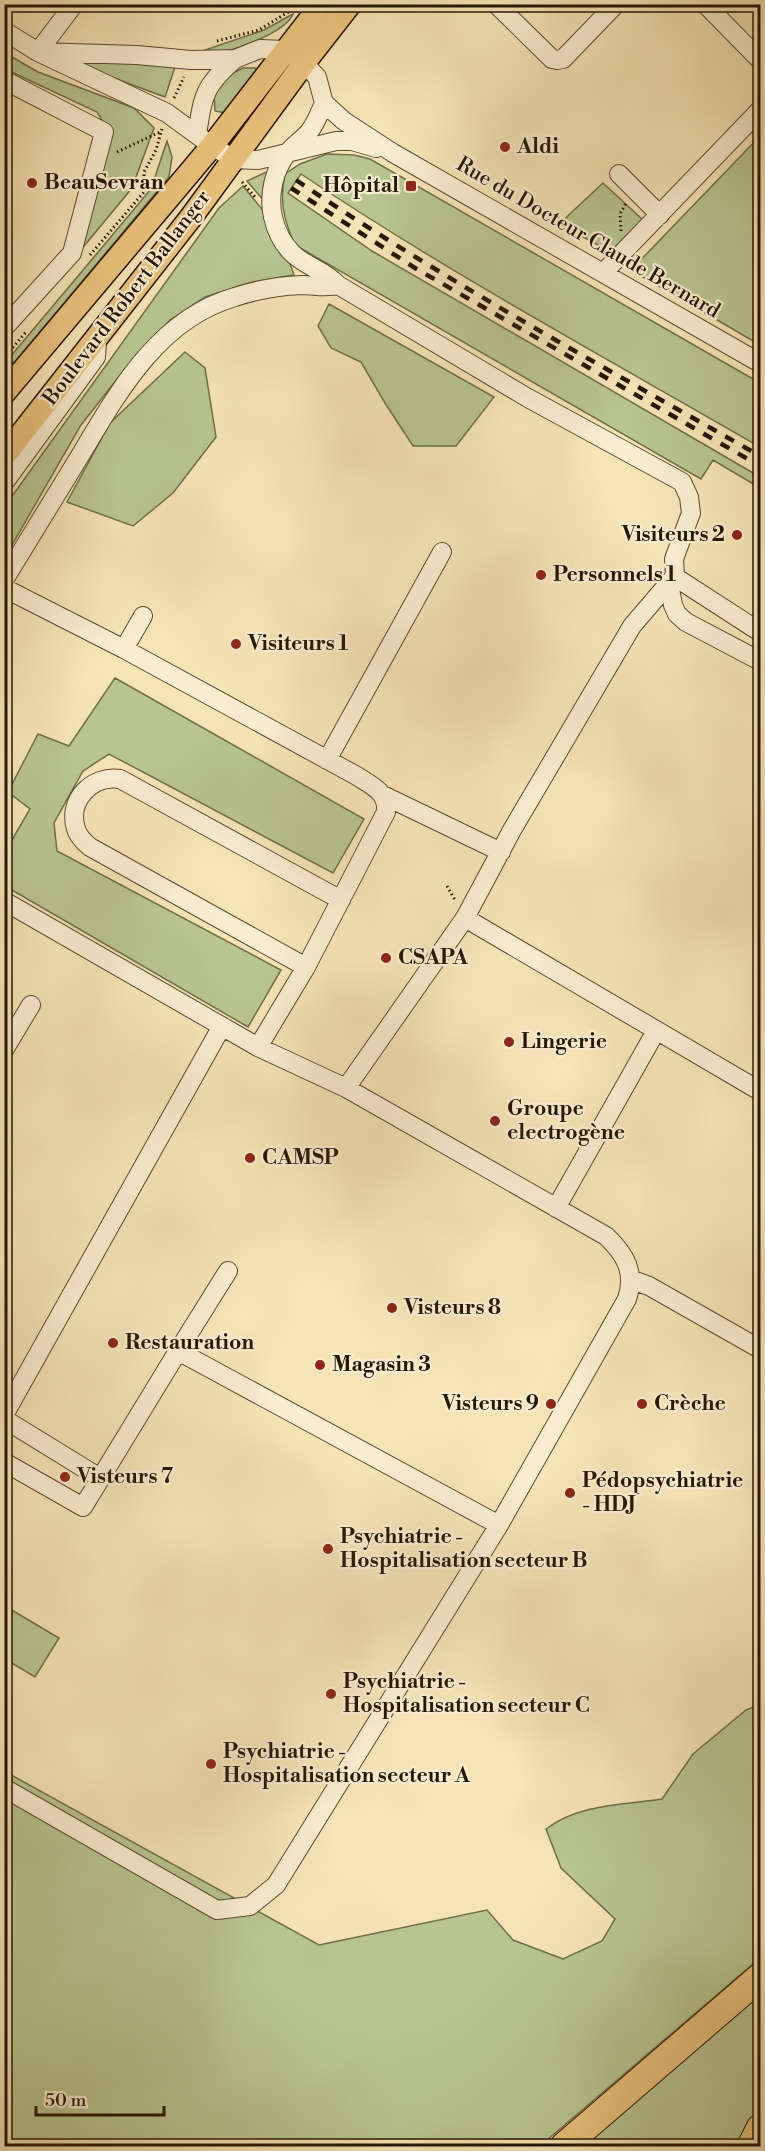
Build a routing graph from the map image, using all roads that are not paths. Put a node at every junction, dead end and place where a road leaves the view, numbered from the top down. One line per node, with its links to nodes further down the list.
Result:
1 (74, 4): 8 (street)
2 (322, 4): 9 (main road)
3 (350, 4): 9 (main road)
4 (496, 4): 5 (street)
5 (616, 4)
6 (706, 5): 11 (street)
7 (4, 31): 8 (street)
8 (38, 52): 10 (street); 15 (street)
9 (295, 57): 10 (street); 13 (street); 15 (main road, Boulevard Robert Ballanger); 18 (main road, Boulevard Robert Ballanger)
10 (235, 59): 15 (street)
11 (760, 60)
12 (4, 80): 23 (street)
13 (324, 102): 16 (street); 17 (street, Rue du Docteur Claude Bernard)
14 (760, 110): 20 (street)
15 (205, 141): 18 (street); 26 (main road, Boulevard Robert Ballanger)
16 (289, 152): 17 (street, Rue du Docteur Claude Bernard); 18 (street, Rue du Docteur Claude Bernard); 22 (street)
17 (393, 153): 21 (street, Rue du Docteur Claude Bernard)
18 (234, 159): 24 (main road, Boulevard Robert Ballanger)
19 (619, 174): 20 (street)
20 (660, 215): 21 (street)
21 (603, 273): 25 (street, Rue du Docteur Claude Bernard)
22 (338, 285): 30 (street); 31 (street)
23 (4, 328)
24 (97, 340): 27 (main road, Boulevard Robert Ballanger); 28 (street)
25 (760, 363)
26 (4, 393)
27 (4, 456)
28 (4, 483)
29 (442, 552): 37 (street)
30 (675, 577): 34 (street); 36 (street); 39 (street)
31 (4, 580)
32 (4, 588): 35 (street)
33 (143, 616): 35 (street)
34 (760, 632)
35 (124, 649): 37 (street)
36 (760, 662)
37 (327, 760): 38 (street)
38 (385, 796): 39 (street); 40 (street)
39 (501, 852): 42 (street)
40 (341, 900): 43 (street); 43 (street)
41 (4, 901): 45 (street)
42 (465, 918): 46 (street); 49 (street)
43 (306, 968): 47 (street)
44 (31, 1005): 48 (street)
45 (222, 1026): 47 (street); 56 (street)
46 (656, 1031): 50 (street); 51 (street)
47 (258, 1047): 49 (street)
48 (4, 1050)
49 (346, 1088): 51 (street)
50 (760, 1091)
51 (556, 1208): 53 (street)
52 (228, 1271): 55 (street)
53 (630, 1279): 54 (street); 59 (street)
54 (760, 1349)
55 (178, 1351): 58 (street); 59 (street)
56 (4, 1417): 58 (street)
57 (4, 1462): 58 (street)
58 (100, 1478)
59 (499, 1525): 60 (street)
60 (4, 1788)
61 (760, 1977): 63 (highway)
62 (760, 2128): 64 (highway)
63 (564, 2146)
64 (751, 2146)

